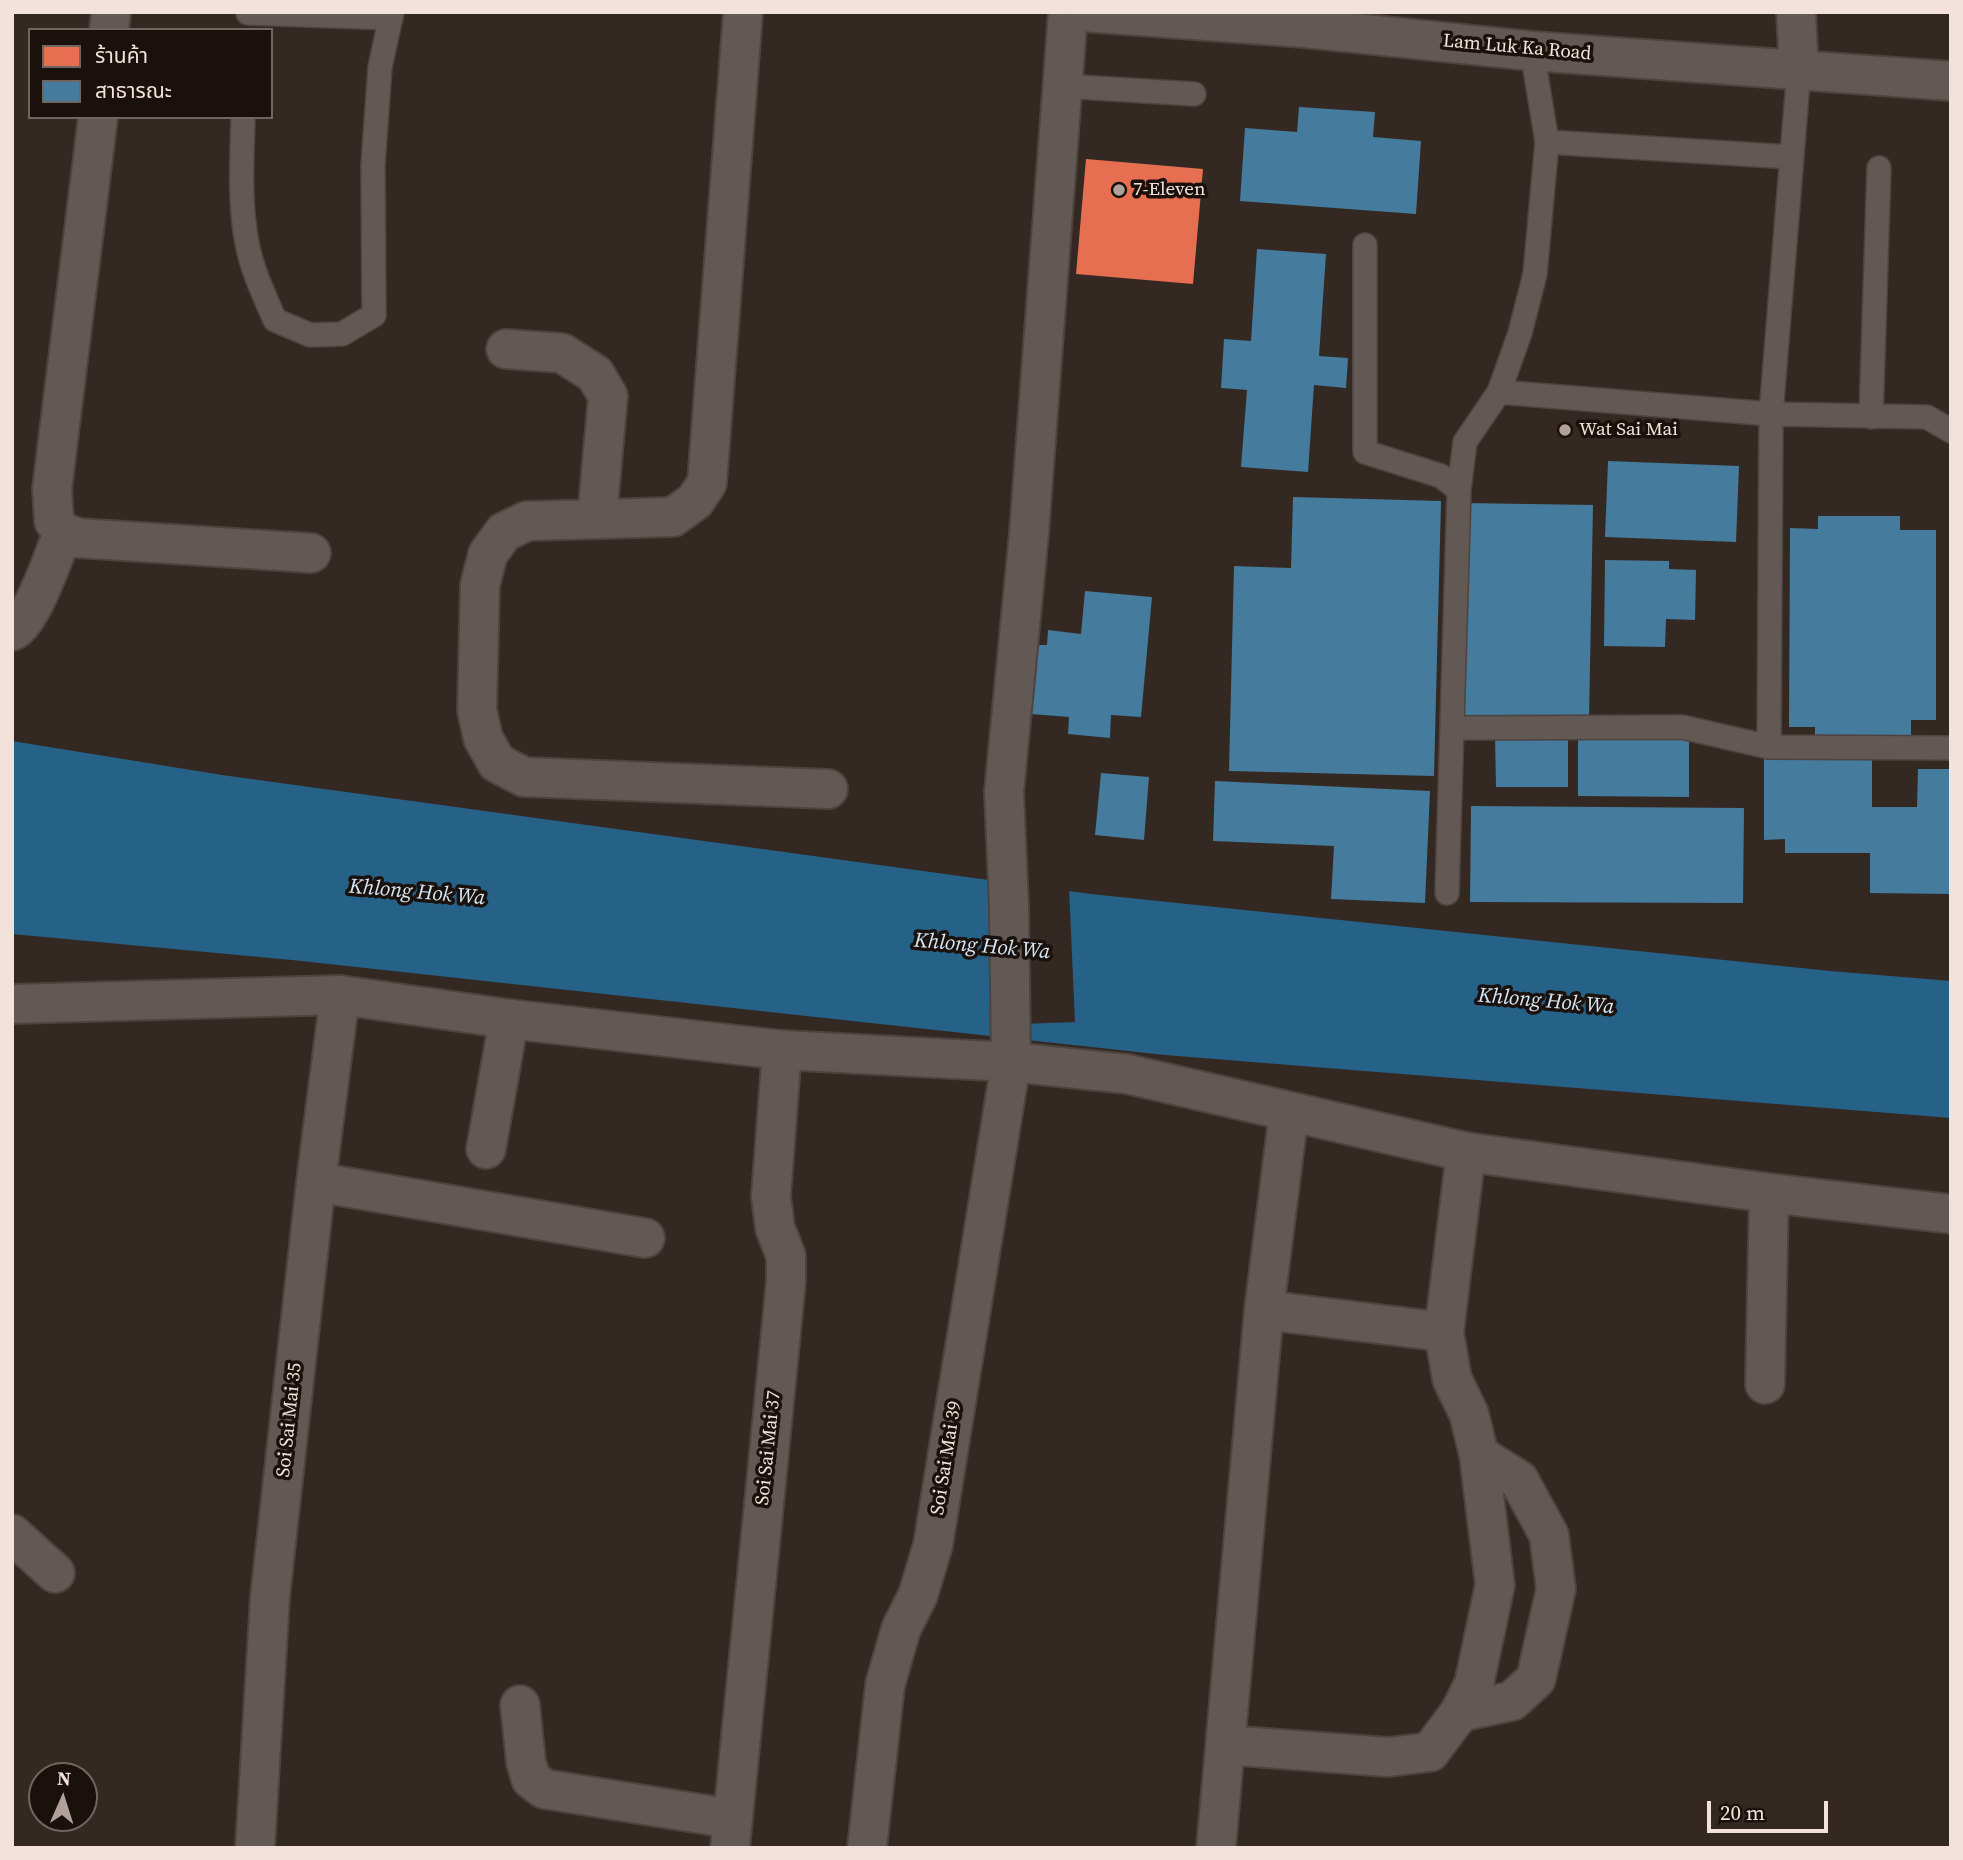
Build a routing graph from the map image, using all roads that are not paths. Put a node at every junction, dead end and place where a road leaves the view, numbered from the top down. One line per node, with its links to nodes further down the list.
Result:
1 (743, 12): 24 (street)
2 (1068, 12): 10 (street, Soi Sai Mai 39)
3 (1083, 12): 7 (street, Lam Luk Ka Road)
4 (1796, 12): 8 (street)
5 (248, 13): 6 (lane)
6 (391, 15): 13 (lane)
7 (1532, 51): 8 (street, Lam Luk Ka Road); 14 (lane)
8 (1799, 69): 9 (street, Lam Luk Ka Road); 15 (lane)
9 (1951, 81)
10 (1062, 86): 11 (lane); 37 (street, Soi Sai Mai 39)
11 (1194, 94)
12 (98, 119): 25 (street)
13 (243, 119)
14 (1547, 142): 15 (lane); 19 (lane)
15 (1791, 157): 20 (lane)
16 (1879, 168): 21 (lane)
17 (1365, 245): 23 (lane)
18 (506, 349): 24 (street)
19 (1499, 392): 20 (lane); 23 (lane)
20 (1771, 414): 21 (lane); 29 (lane)
21 (1871, 416): 22 (lane)
22 (1951, 431)
23 (1459, 490): 28 (lane)
24 (597, 518): 31 (street)
25 (63, 532): 26 (street); 27 (street)
26 (311, 553)
27 (12, 631)
28 (1453, 728): 29 (lane); 32 (lane)
29 (1769, 747): 30 (lane)
30 (1951, 748)
31 (828, 789)
32 (1447, 893)
33 (340, 995): 34 (street); 35 (street); 41 (street, Soi Sai Mai 35)
34 (12, 1004)
35 (509, 1019): 36 (street); 39 (street)
36 (782, 1050): 37 (street); 54 (street, Soi Sai Mai 37)
37 (1012, 1051): 38 (street); 56 (street, Soi Sai Mai 39)
38 (1289, 1112): 40 (street); 45 (street)
39 (486, 1149)
40 (1465, 1153): 42 (street); 46 (street)
41 (316, 1182): 44 (street); 55 (street, Soi Sai Mai 35)
42 (1769, 1193): 43 (street); 47 (street)
43 (1951, 1214)
44 (645, 1238)
45 (1264, 1310): 46 (street); 53 (street)
46 (1444, 1332): 48 (street)
47 (1765, 1384)
48 (1479, 1455): 52 (street); 52 (street)
49 (12, 1534): 50 (street)
50 (55, 1573)
51 (520, 1704): 54 (street)
52 (1460, 1712): 53 (street)
53 (1226, 1745): 57 (street)
54 (731, 1833)
55 (256, 1848)
56 (867, 1848)
57 (1216, 1848)

